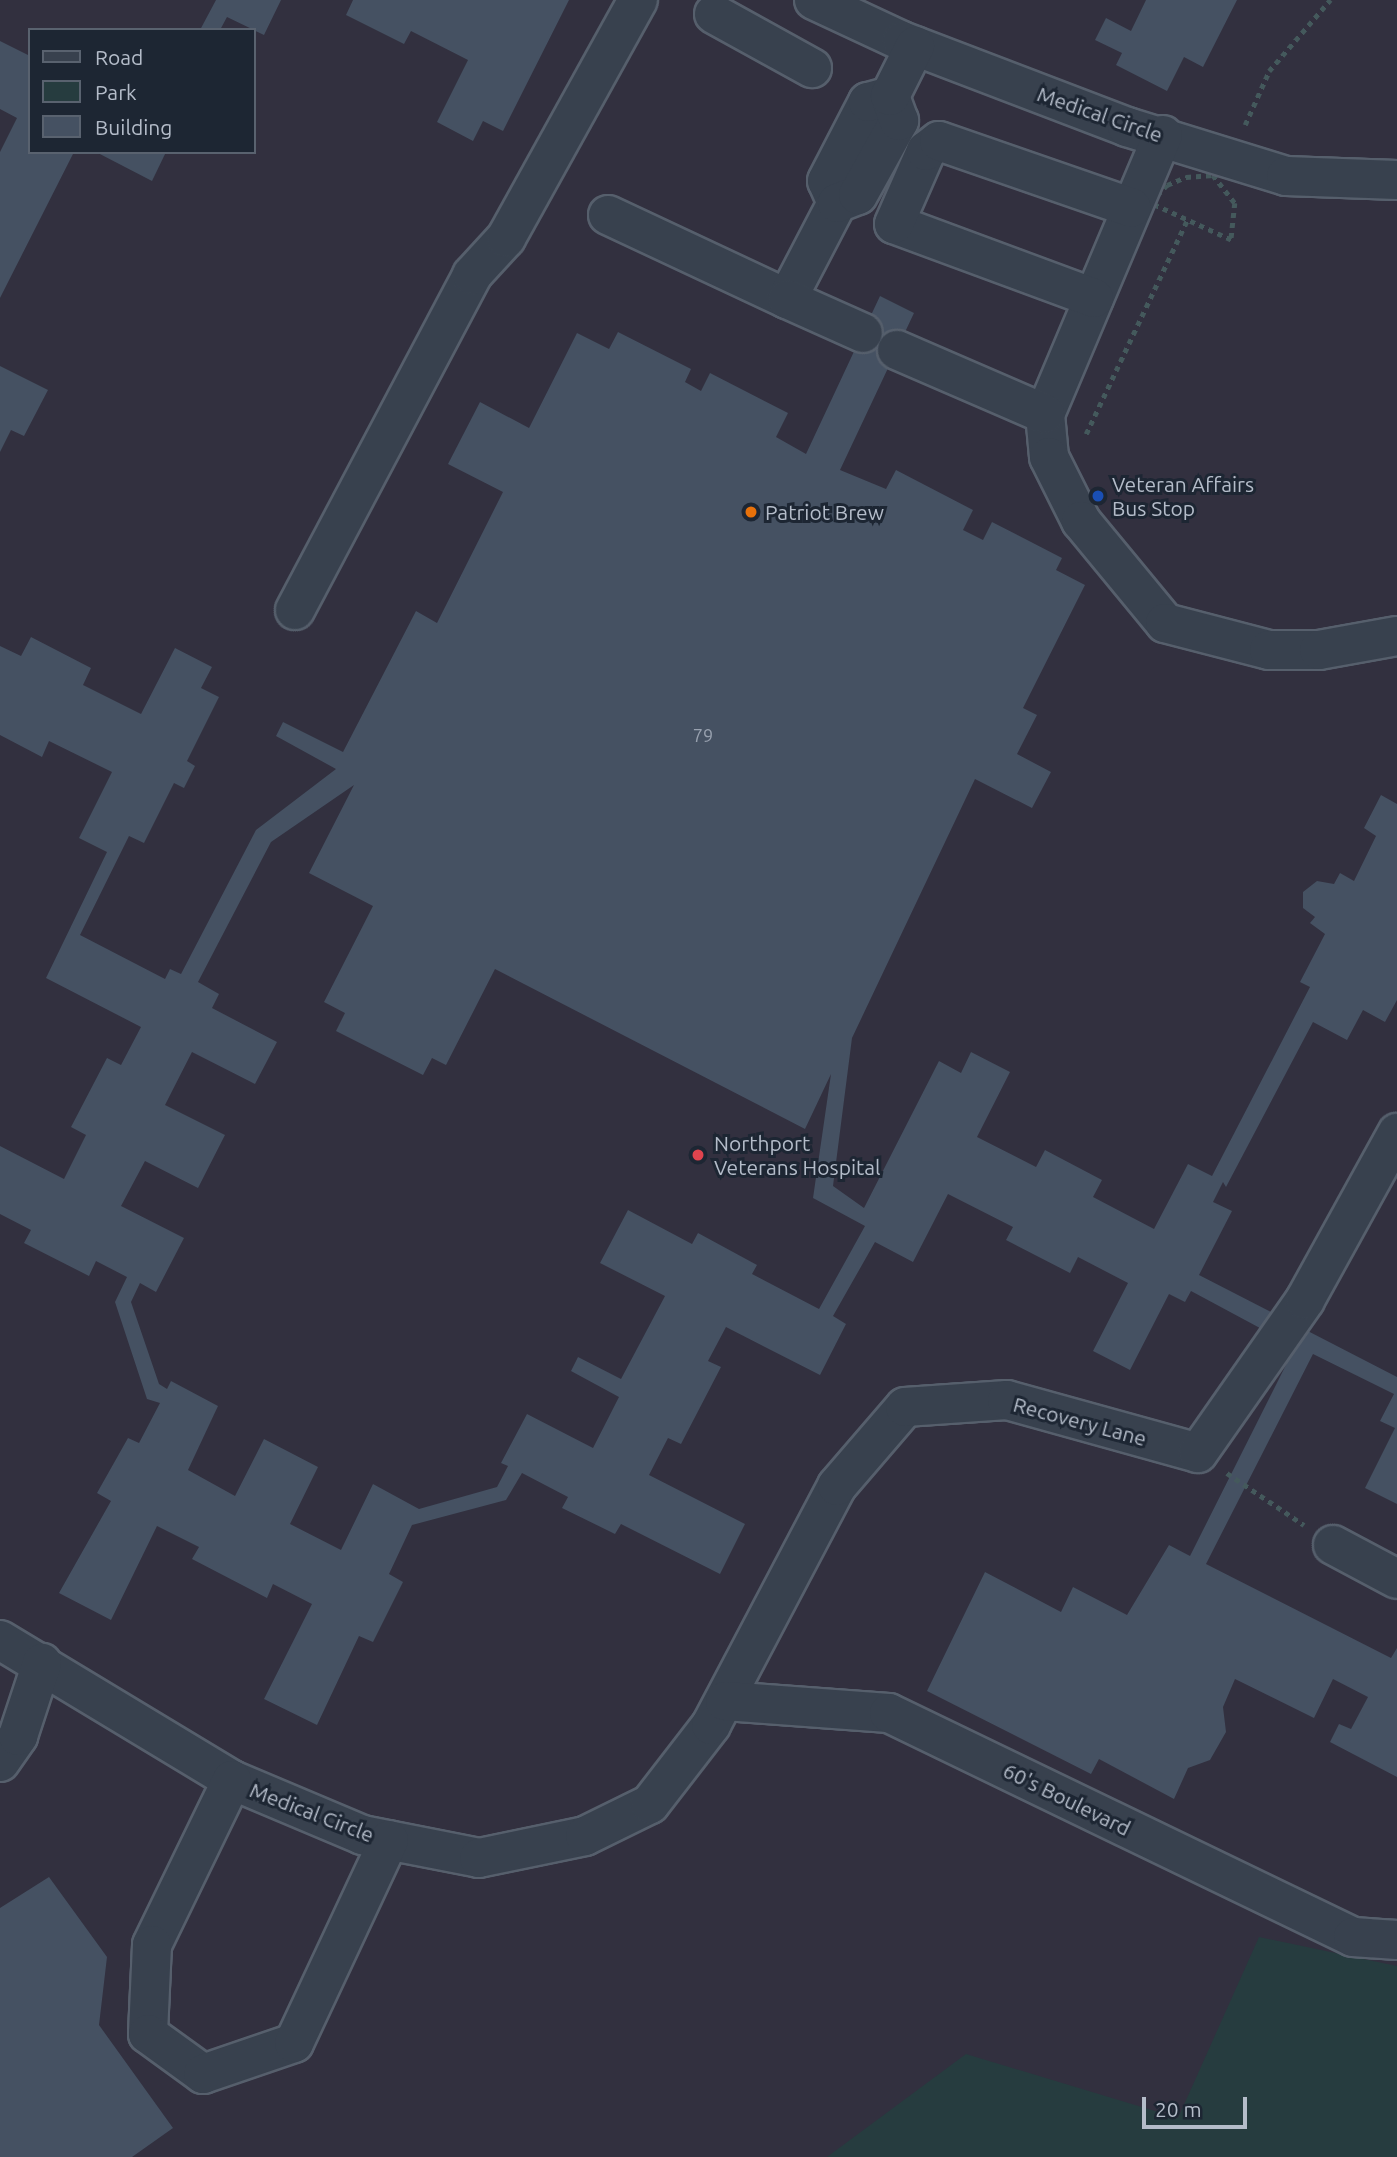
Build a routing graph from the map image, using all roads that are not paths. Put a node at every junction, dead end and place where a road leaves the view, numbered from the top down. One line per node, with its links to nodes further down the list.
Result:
1 (638, 0): 15 (lane)
2 (814, 0): 4 (lane, Medical Circle)
3 (714, 15): 5 (lane)
4 (915, 46): 6 (lane, Medical Circle); 11 (lane)
5 (812, 68)
6 (1163, 135): 7 (lane, Medical Circle); 8 (lane)
7 (1397, 180)
8 (1132, 208): 10 (lane); 10 (lane)
9 (608, 215): 11 (lane)
10 (1094, 298): 14 (lane)
11 (787, 299): 12 (lane)
12 (863, 333)
13 (897, 349): 14 (lane)
14 (1045, 414): 16 (lane)
15 (295, 610)
16 (1397, 636)
17 (1397, 1133): 22 (lane, Recovery Lane)
18 (1333, 1545): 19 (lane)
19 (1397, 1579)
20 (0, 1640): 21 (lane, Medical Circle)
21 (42, 1663): 23 (lane); 24 (lane, Medical Circle)
22 (725, 1701): 25 (lane, Medical Circle); 26 (lane, 60's Boulevard)
23 (0, 1762)
24 (232, 1780): 25 (lane, Medical Circle); 25 (lane)
25 (389, 1840)
26 (1397, 1941)

